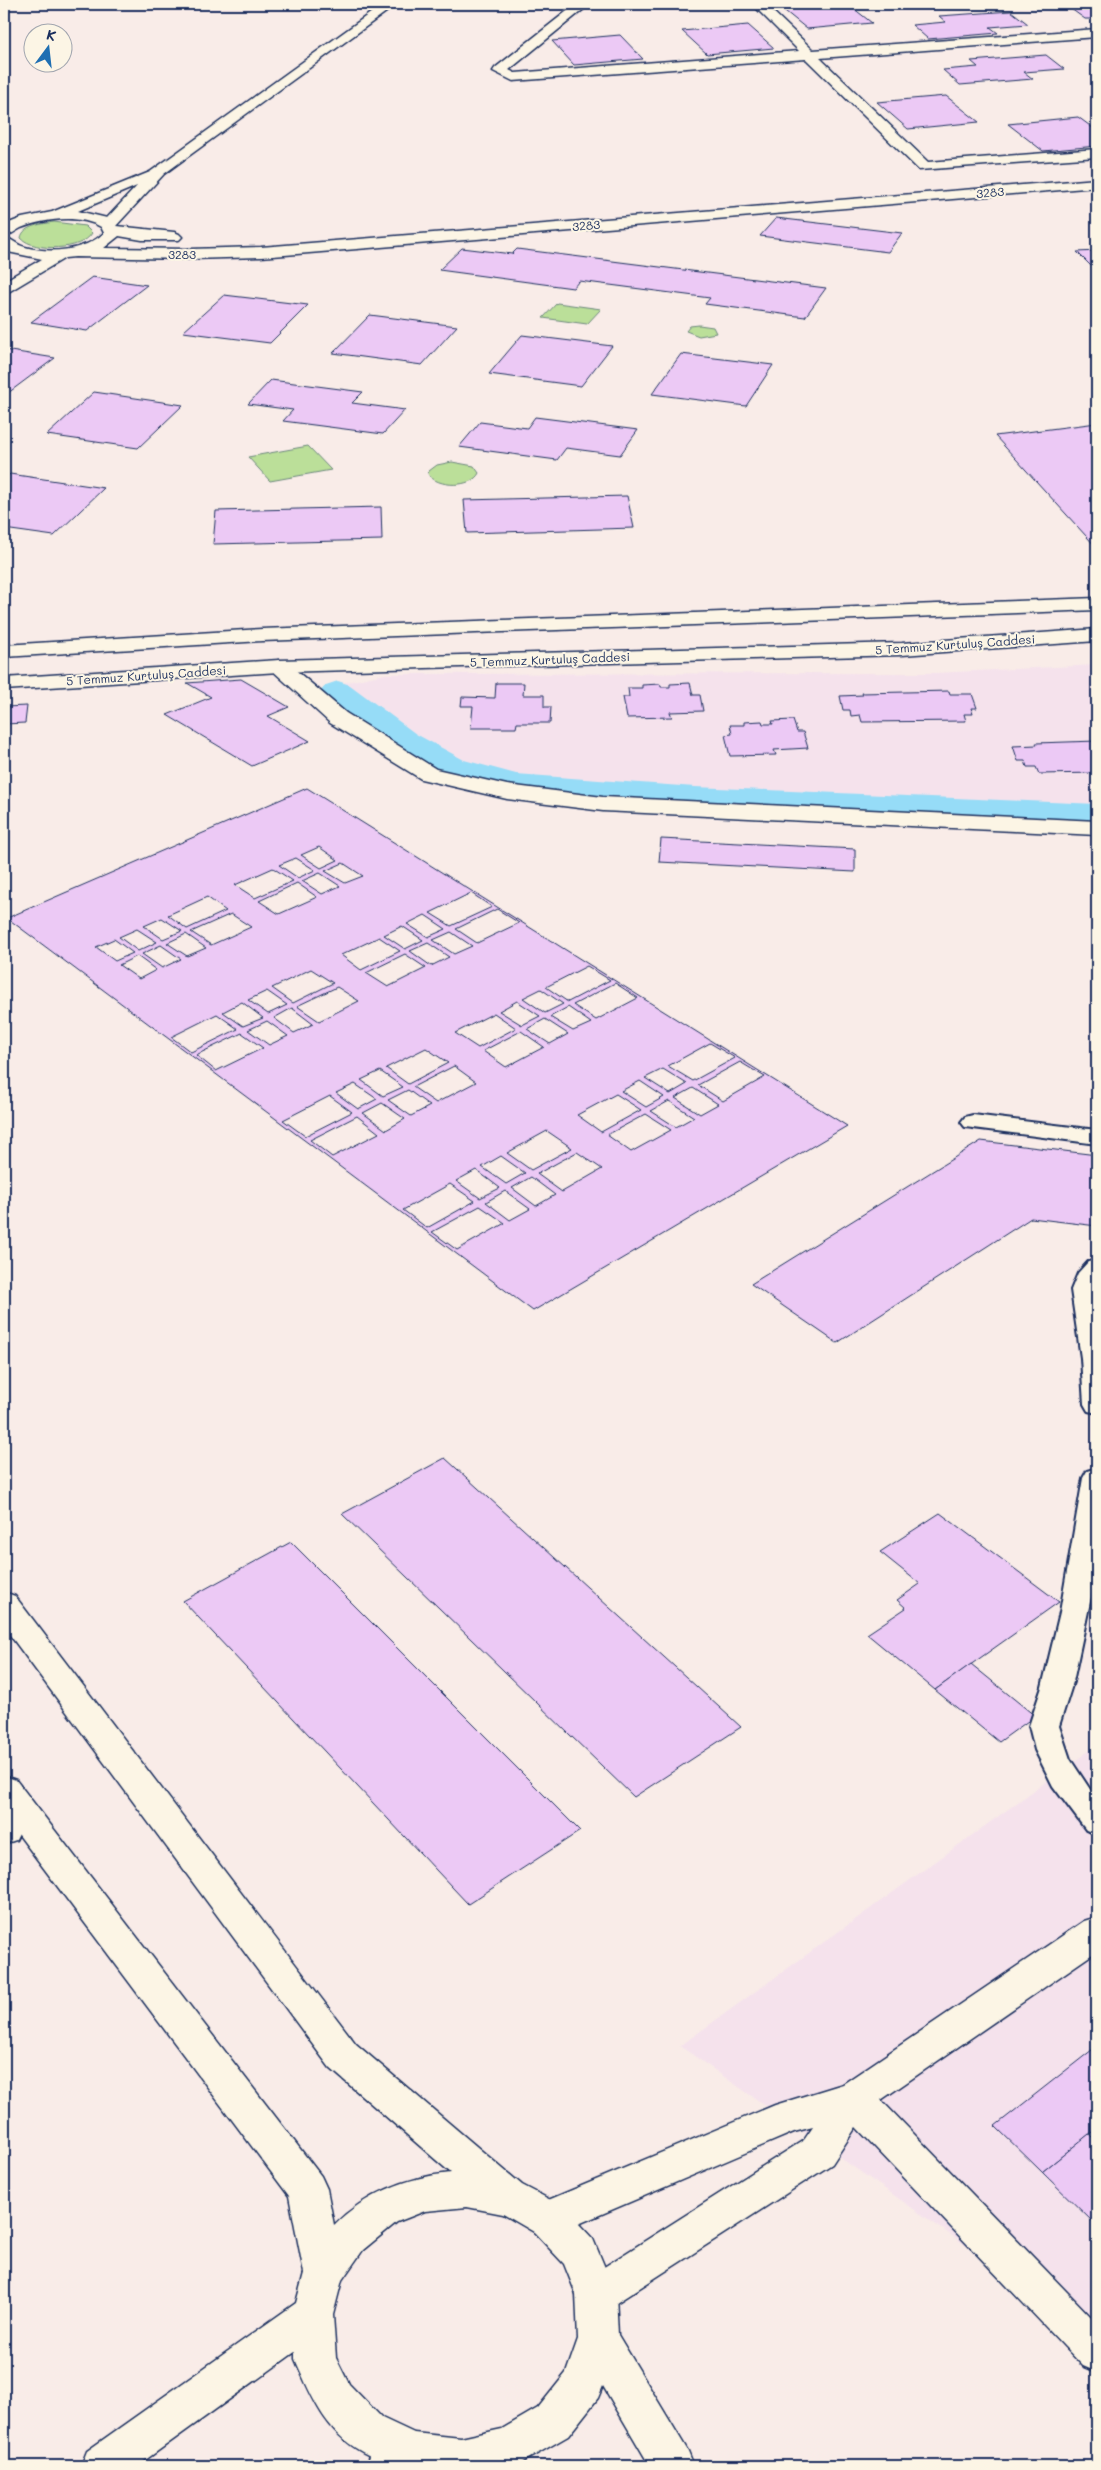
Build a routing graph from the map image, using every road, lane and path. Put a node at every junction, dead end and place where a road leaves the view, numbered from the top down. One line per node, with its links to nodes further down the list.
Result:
1 (391, 4): 8 (street)
2 (584, 4): 5 (street)
3 (758, 4): 5 (street)
4 (1097, 33): 5 (street)
5 (809, 54): 6 (street)
6 (1097, 153)
7 (1097, 167): 9 (street, 3283)
8 (159, 171): 11 (street); 14 (street)
9 (920, 182)
10 (1097, 183): 17 (street, 3283)
11 (55, 215): 12 (street); 14 (street, 3283)
12 (29, 219): 13 (street); 16 (street)
13 (4, 221)
14 (110, 227): 15 (street, 3283); 17 (street)
15 (185, 238)
16 (4, 242): 17 (street, 3283)
17 (68, 253): 18 (street)
18 (4, 288)
19 (1097, 604): 21 (street)
20 (1097, 635): 22 (street, 5 Temmuz Kurtuluş Caddesi)
21 (4, 650)
22 (280, 666): 23 (street, 5 Temmuz Kurtuluş Caddesi); 24 (street)
23 (4, 684)
24 (1097, 828)
25 (973, 1122): 26 (lane)
26 (1097, 1137)
27 (1097, 1268): 28 (lane)
28 (1097, 1404)
29 (1097, 1478): 32 (lane)
30 (4, 1604): 35 (street)
31 (8, 1808): 37 (street)
32 (1097, 1821)
33 (1097, 1932): 34 (street)
34 (854, 2098): 36 (street); 38 (street); 41 (street)
35 (510, 2198): 36 (street); 37 (street)
36 (548, 2219): 38 (street)
37 (324, 2273): 39 (street)
38 (596, 2294): 40 (street)
39 (313, 2315): 42 (street); 44 (street)
40 (598, 2339): 43 (street); 45 (street)
41 (1097, 2352)
42 (399, 2460): 43 (street)
43 (465, 2463)
44 (102, 2466)
45 (673, 2466)

